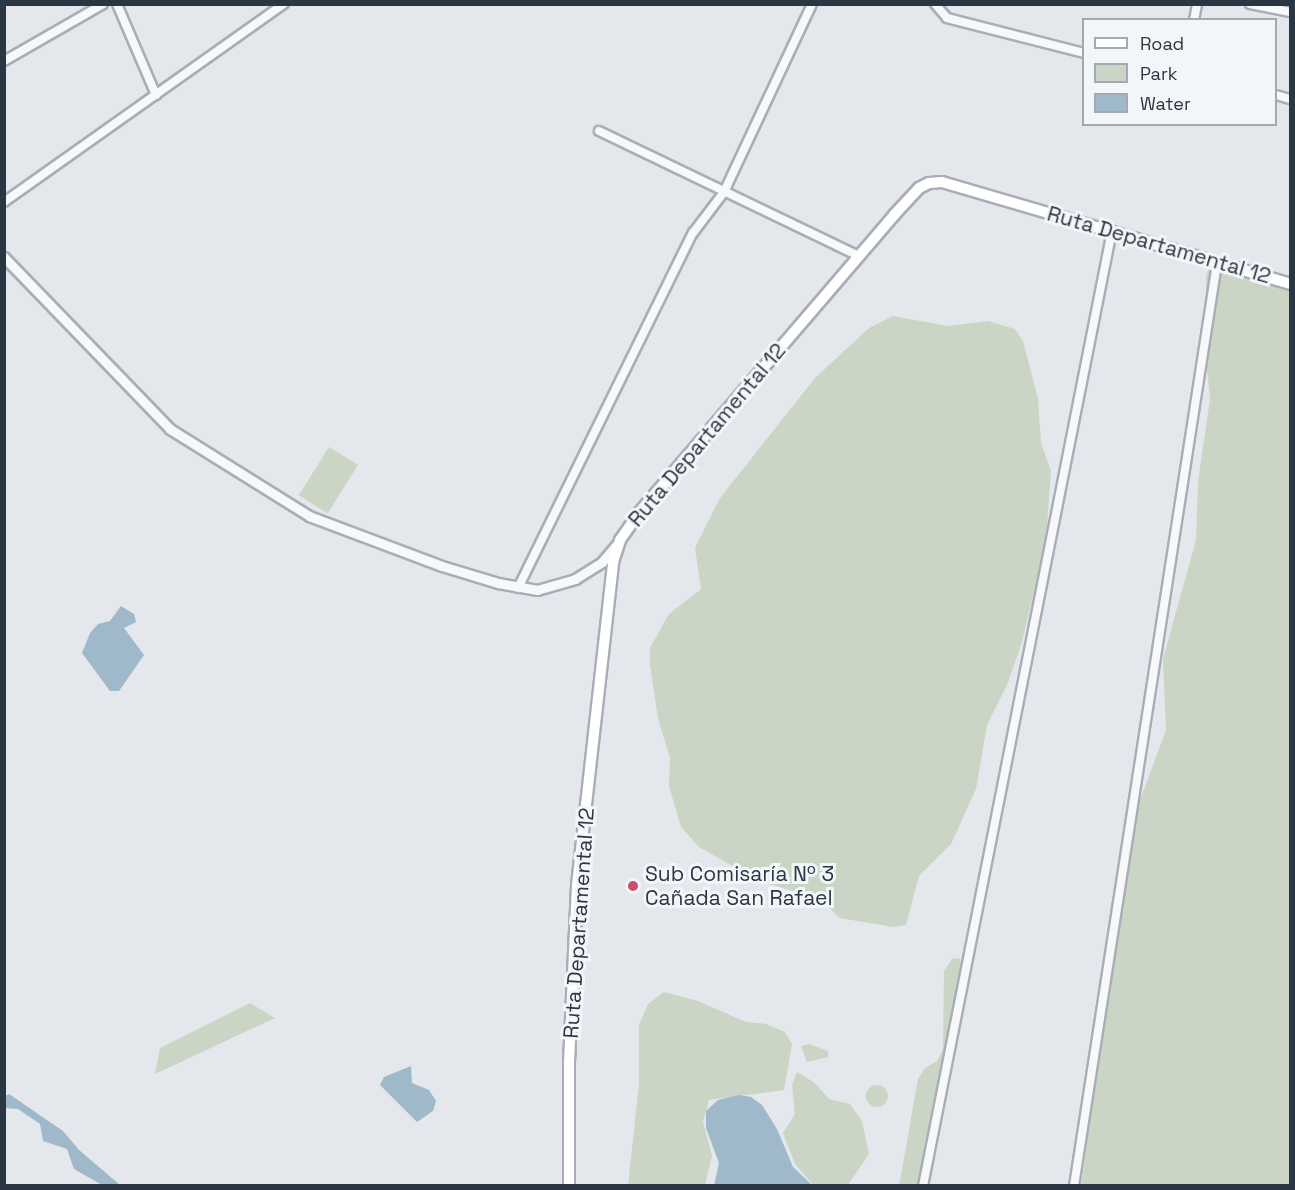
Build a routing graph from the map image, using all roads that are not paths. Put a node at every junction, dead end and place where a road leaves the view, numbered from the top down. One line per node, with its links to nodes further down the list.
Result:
1 (103, 4): 9 (street)
2 (117, 4): 10 (street)
3 (284, 4): 10 (street)
4 (812, 4): 12 (street)
5 (935, 4): 8 (street)
6 (1250, 4): 7 (street)
7 (1290, 12)
8 (1082, 53)
9 (4, 61)
10 (156, 95): 13 (street)
11 (599, 131): 12 (street)
12 (724, 192): 15 (street); 20 (street)
13 (4, 202)
14 (1112, 231): 15 (main road, Ruta Departamental 12); 17 (main road, Ruta Departamental 12); 22 (street)
15 (859, 256): 19 (main road, Ruta Departamental 12)
16 (4, 257): 20 (street)
17 (1217, 263): 18 (main road, Ruta Departamental 12); 23 (street)
18 (1290, 284)
19 (620, 540): 20 (street); 21 (main road, Ruta Departamental 12)
20 (518, 588)
21 (569, 1185)
22 (923, 1185)
23 (1074, 1185)

